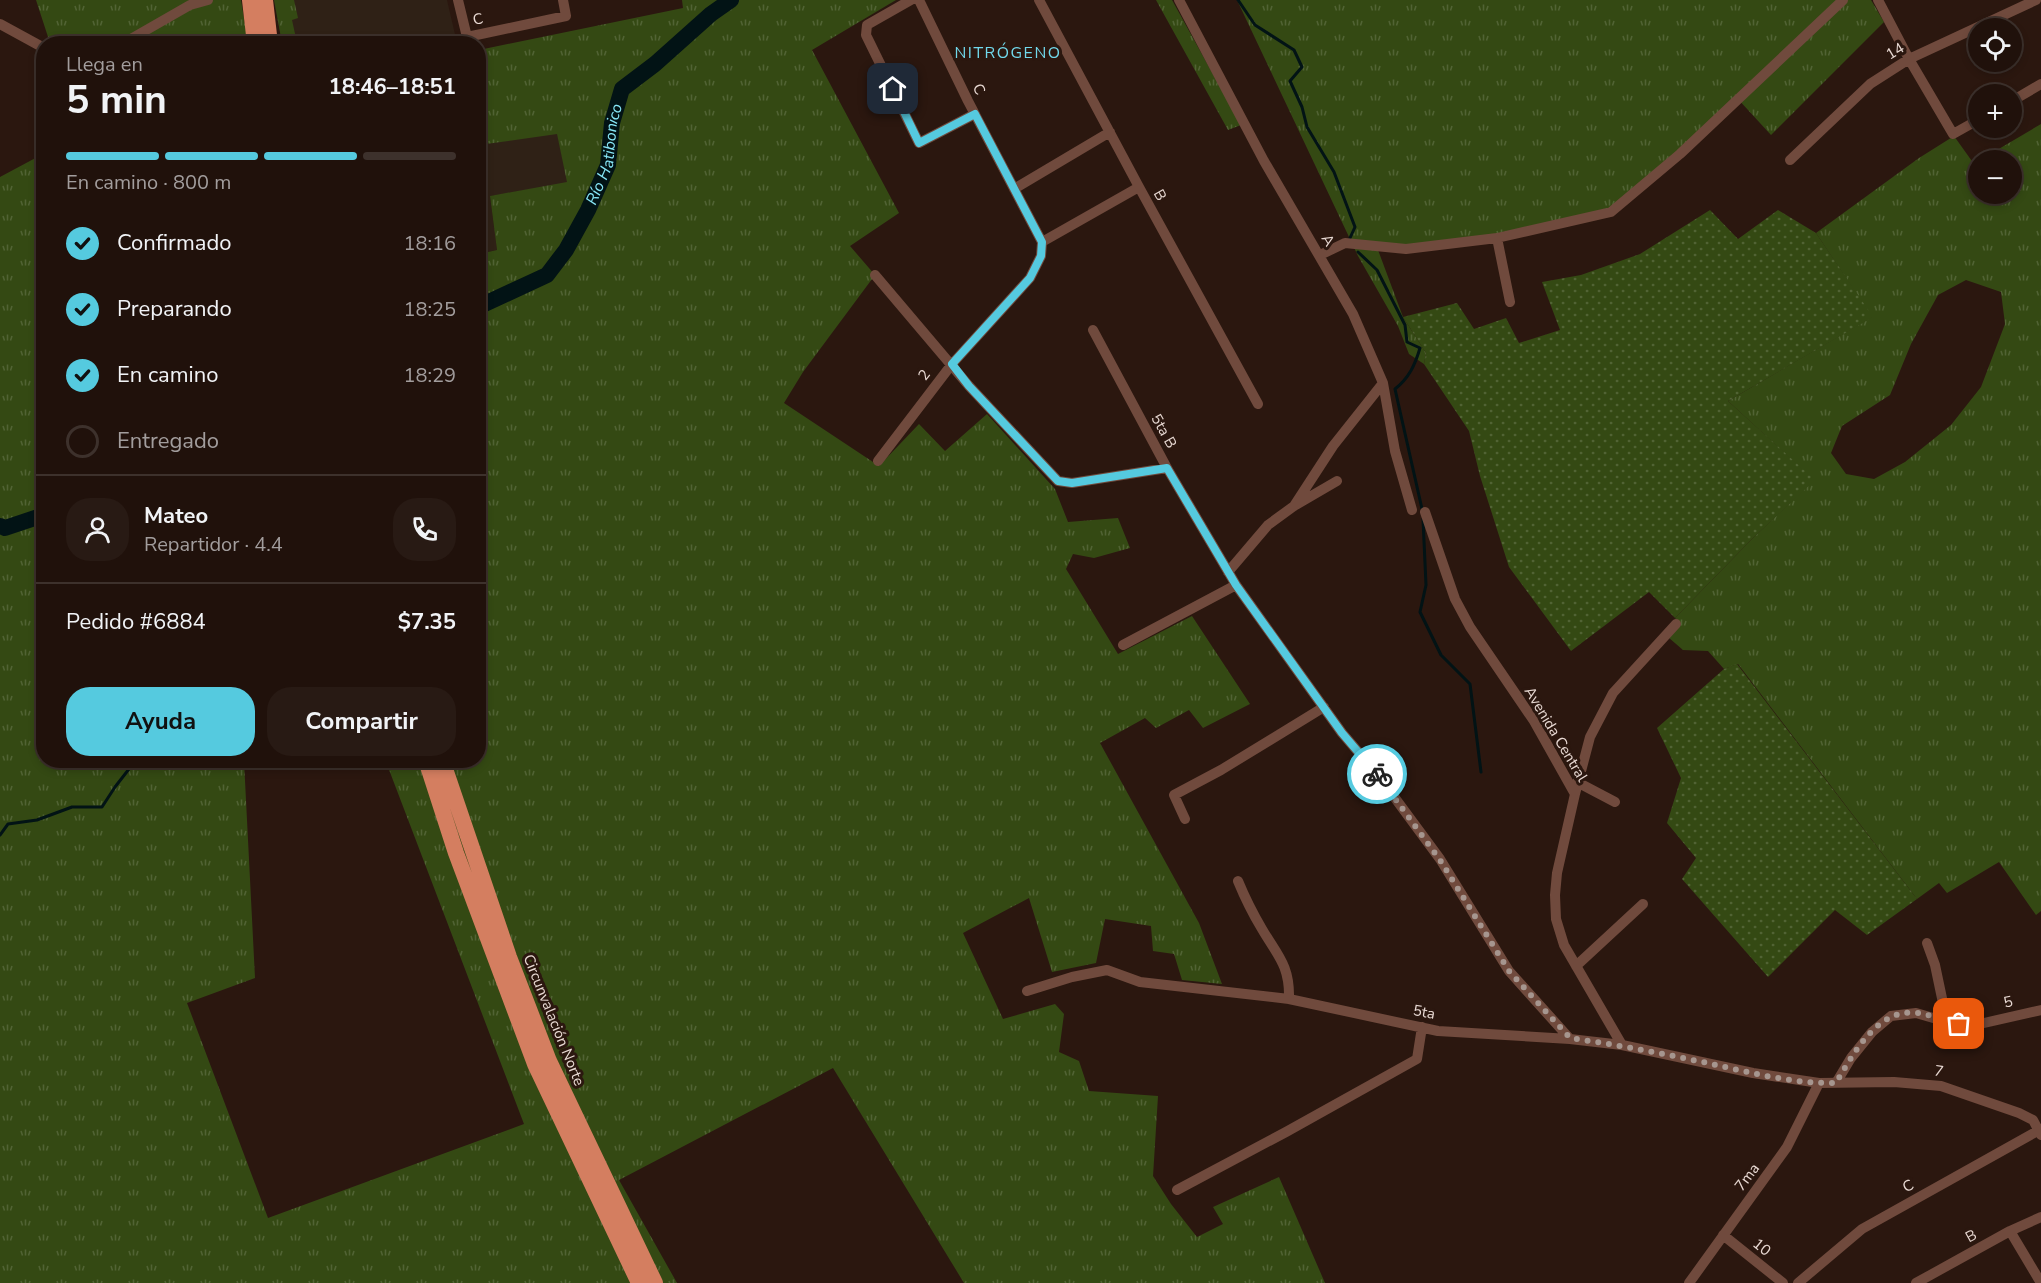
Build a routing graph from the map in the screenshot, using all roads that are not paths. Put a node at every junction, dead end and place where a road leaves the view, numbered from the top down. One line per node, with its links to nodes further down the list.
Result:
1 (208, 0): 14 (street)
2 (250, 0): 15 (highway)
3 (265, 0): 16 (highway)
4 (458, 0): 17 (street, C)
5 (563, 0): 18 (street, C)
6 (911, 0): 23 (street)
7 (919, 0): 23 (street, C)
8 (1039, 0): 25 (street, B)
9 (1179, 0): 31 (street, A)
10 (1843, 0): 29 (street)
11 (1878, 0): 20 (street)
12 (2036, 0): 20 (street, 14)
13 (0, 24): 19 (street)
14 (136, 36)
15 (254, 36)
16 (269, 36)
17 (467, 36)
18 (472, 36)
19 (36, 44)
20 (1909, 59): 24 (street); 26 (street, 14)
21 (2041, 84): 22 (street)
22 (2022, 95)
23 (975, 114): 28 (street, C)
24 (1968, 126)
25 (1110, 132): 27 (street, B); 28 (street)
26 (1790, 160)
27 (1139, 187): 30 (street); 37 (street, B)
28 (1014, 189): 30 (street, C)
29 (1497, 238): 31 (street); 33 (street)
30 (1042, 242): 35 (street, 2)
31 (1320, 255): 36 (street, A)
32 (875, 275): 35 (street)
33 (1510, 302)
34 (1093, 330): 39 (street, 5ta B)
35 (952, 364): 38 (street, 2); 39 (street)
36 (1383, 383): 41 (street); 42 (street, A)
37 (1258, 404)
38 (878, 461)
39 (1167, 468): 44 (street, 5ta B)
40 (1337, 481): 41 (street)
41 (1294, 506): 44 (street)
42 (1412, 510)
43 (1425, 513): 52 (street, Avenida Central)
44 (1228, 572): 45 (street, 5ta B)
45 (1236, 585): 47 (street); 48 (street, 5ta B)
46 (1676, 624): 51 (street)
47 (1123, 645)
48 (1324, 707): 54 (street); 64 (street, 5ta B)
49 (429, 768): 73 (highway, Circunvalación Norte)
50 (445, 768): 74 (highway, Circunvalación Norte)
51 (1577, 782): 52 (street); 53 (street)
52 (1575, 794): 58 (street, Avenida Central)
53 (1615, 802)
54 (1185, 819)
55 (1238, 881): 60 (street)
56 (1643, 904): 58 (street)
57 (1927, 943): 62 (street)
58 (1576, 966): 65 (street, Avenida Central)
59 (1027, 991): 60 (street, 5ta)
60 (1289, 999): 63 (street, 5ta)
61 (2041, 1011): 62 (street, 5)
62 (1947, 1022): 67 (street, 5)
63 (1422, 1028): 64 (street, 5ta); 69 (street)
64 (1570, 1038): 65 (street, 5ta)
65 (1622, 1045): 66 (street, 5ta)
66 (1819, 1083): 67 (street, 7); 72 (street, 7ma)
67 (1836, 1083): 68 (street, 7)
68 (2040, 1131): 77 (street, C)
69 (1177, 1190)
70 (2041, 1216): 71 (street, B)
71 (2010, 1231): 78 (street, B); 79 (street)
72 (1723, 1234): 75 (street, 7ma); 76 (street, 10)
73 (639, 1283)
74 (655, 1283)
75 (1689, 1283)
76 (1783, 1283)
77 (1798, 1283)
78 (1916, 1283)
79 (2041, 1283)

